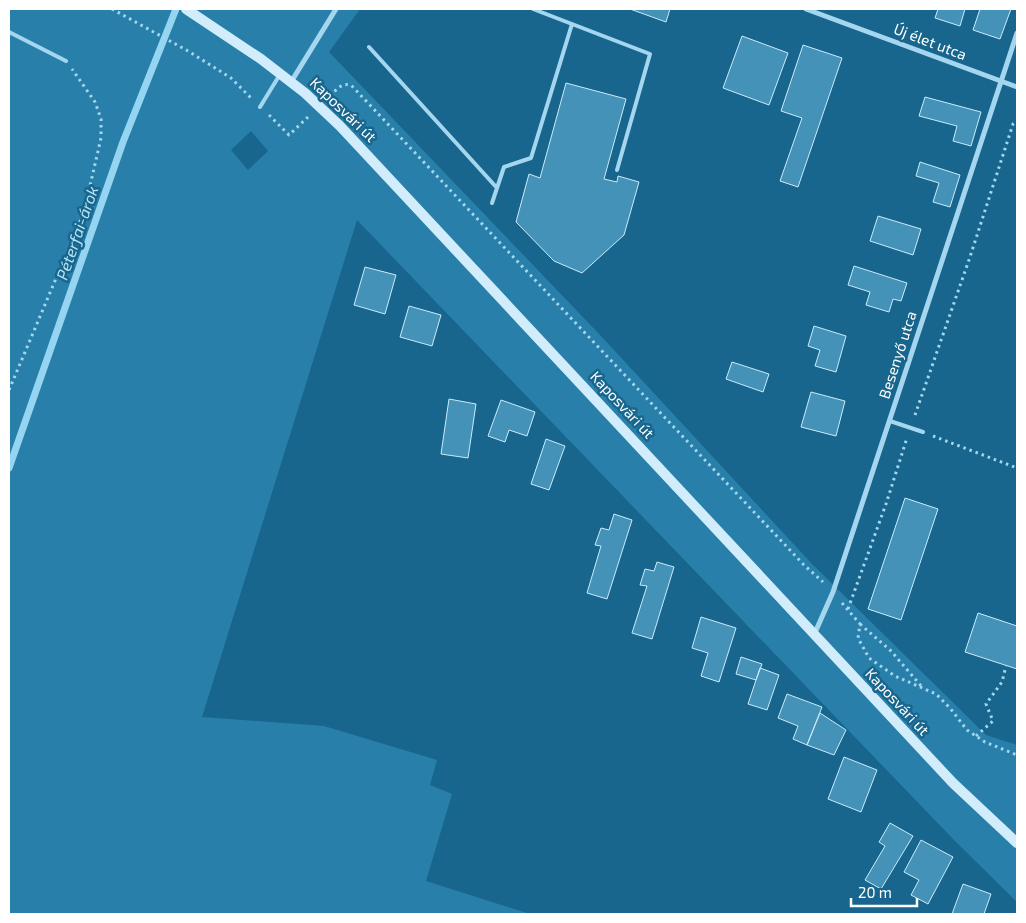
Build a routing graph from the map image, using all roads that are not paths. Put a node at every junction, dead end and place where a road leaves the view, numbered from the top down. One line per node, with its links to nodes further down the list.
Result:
1 (186, 9): 10 (main road, Kaposvári út)
2 (336, 9): 12 (street)
3 (533, 9): 5 (lane)
4 (806, 9): 11 (street, Új élet utca)
5 (572, 24): 15 (lane); 16 (lane)
6 (9, 32): 9 (lane)
7 (1017, 33): 11 (street, Besenyő utca)
8 (369, 47): 16 (lane)
9 (66, 60)
10 (280, 74): 12 (main road, Kaposvári út); 14 (lane)
11 (1000, 81): 13 (street, Új élet utca); 18 (street, Besenyő utca)
12 (292, 82): 20 (main road, Kaposvári út)
13 (1017, 87)
14 (260, 107)
15 (617, 170)
16 (497, 188): 17 (lane)
17 (492, 203)
18 (890, 421): 19 (lane); 20 (street, Besenyő utca)
19 (923, 432)
20 (814, 636): 21 (main road, Kaposvári út)
21 (1017, 843)

